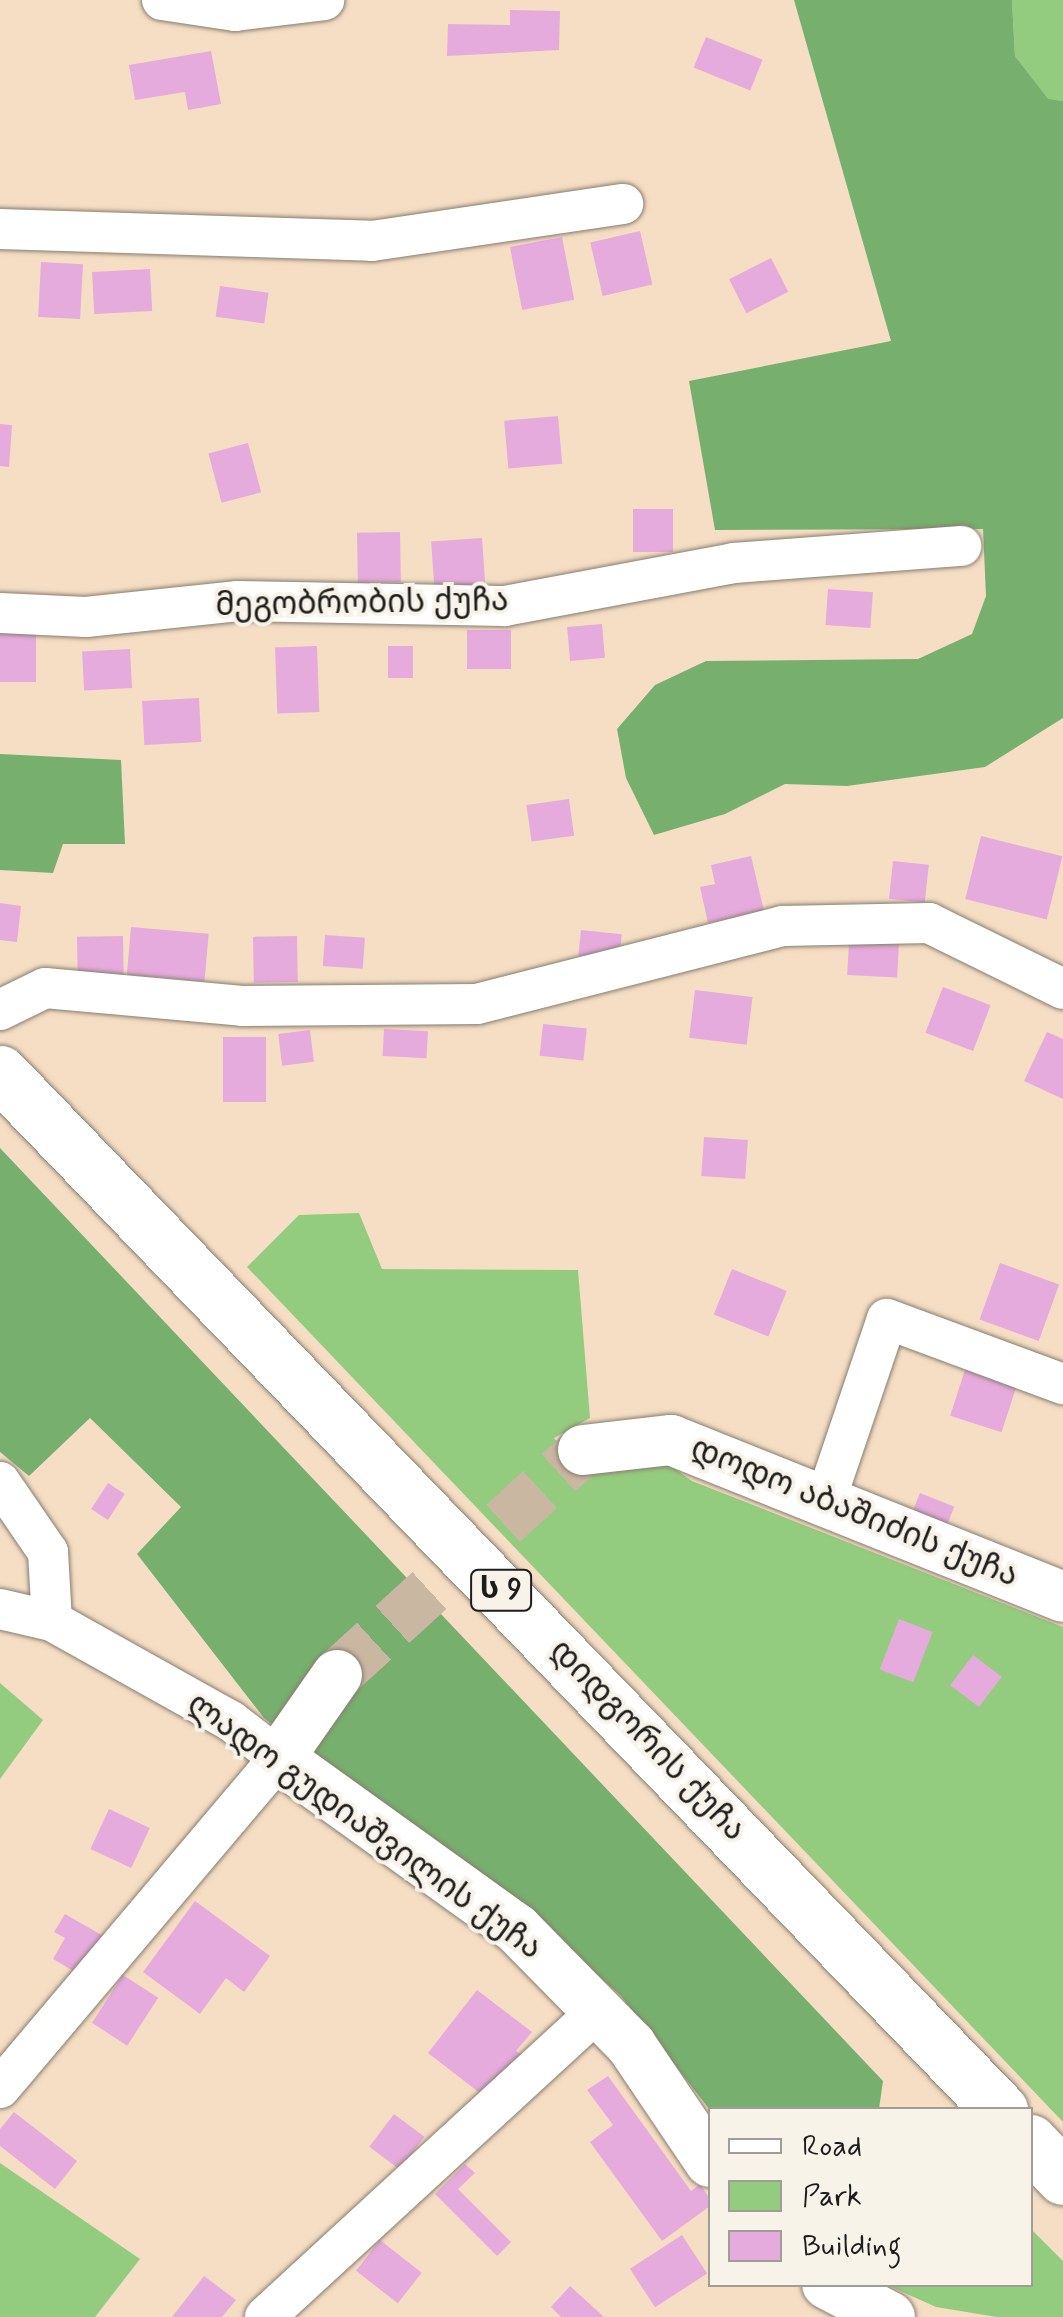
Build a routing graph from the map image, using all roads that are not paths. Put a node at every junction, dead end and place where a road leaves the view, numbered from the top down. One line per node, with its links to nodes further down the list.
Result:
1 (162, 0): 2 (street)
2 (324, 0)
3 (623, 204): 4 (street)
4 (0, 229)
5 (961, 546): 6 (street, მეგობრობის ქუჩა)
6 (0, 613)
7 (1063, 989): 8 (street)
8 (0, 1010)
9 (0, 1073): 21 (highway, დიდგორის ქუჩა / ს 9)
10 (1063, 1384): 13 (street)
11 (583, 1450): 13 (street, დოდო აბაშიძის ქუჩა)
12 (0, 1482): 16 (street)
13 (825, 1502): 14 (street, დოდო აბაშიძის ქუჩა)
14 (1063, 1597)
15 (0, 1608): 16 (street, ლადო გუდიაშვილის ქუჩა)
16 (52, 1621): 18 (street, ლადო გუდიაშვილის ქუჩა)
17 (338, 1675): 18 (street)
18 (279, 1758): 19 (street, ლადო გუდიაშვილის ქუჩა); 20 (street)
19 (600, 2008): 23 (street, ლადო გუდიაშვილის ქუჩა); 26 (street)
20 (0, 2088)
21 (997, 2107)
22 (1033, 2145): 24 (highway)
23 (708, 2159)
24 (1063, 2177)
25 (833, 2287): 27 (street)
26 (265, 2317)
27 (890, 2317)

